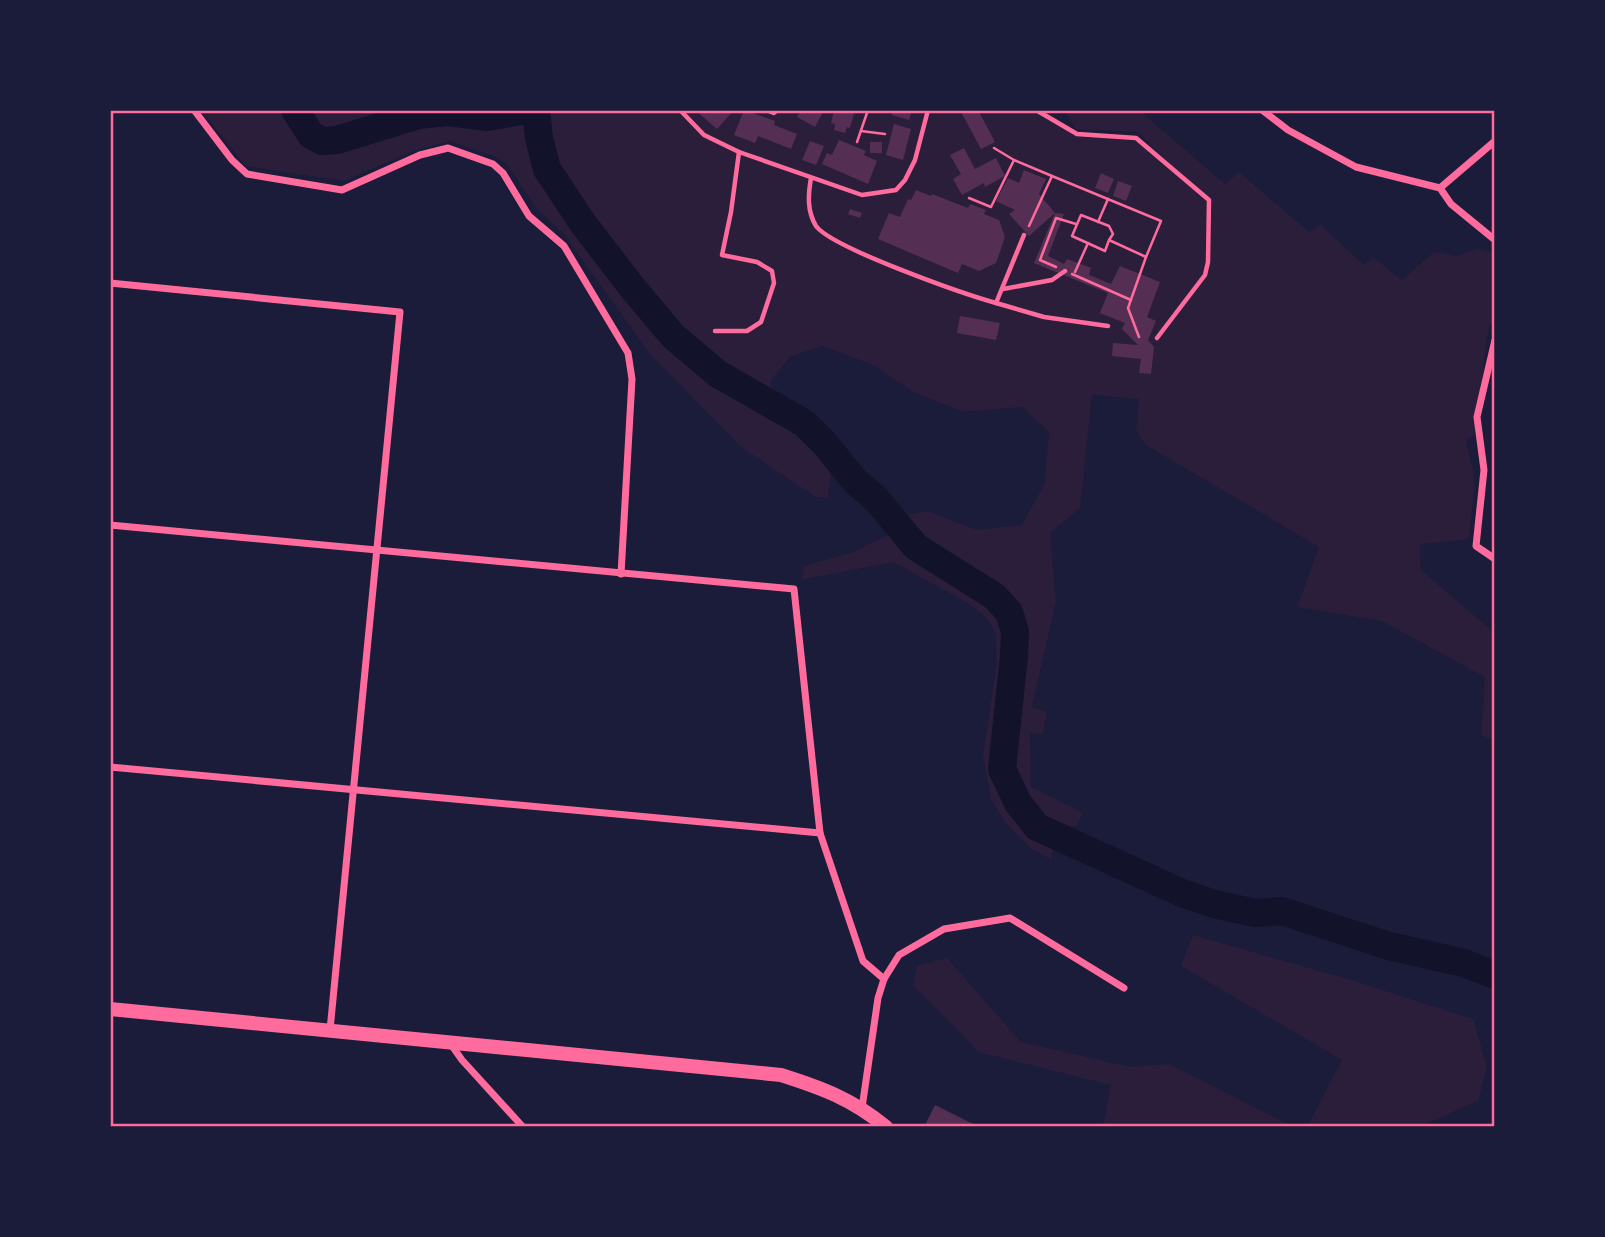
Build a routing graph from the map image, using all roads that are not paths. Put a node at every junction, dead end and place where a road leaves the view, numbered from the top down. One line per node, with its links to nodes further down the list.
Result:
1 (194, 110): 23 (street)
2 (680, 110): 7 (lane)
3 (928, 110): 8 (lane)
4 (1036, 110): 18 (lane)
5 (1262, 110): 9 (street)
6 (1495, 141): 9 (street)
7 (739, 152): 8 (lane); 17 (lane)
8 (811, 178): 15 (lane)
9 (1440, 188): 11 (street)
10 (1024, 235): 14 (lane)
11 (1495, 240)
12 (1065, 271): 14 (lane)
13 (110, 283): 21 (street)
14 (1002, 289): 15 (lane)
15 (996, 303): 16 (lane)
16 (1108, 326)
17 (715, 331)
18 (1157, 338)
19 (1495, 340): 22 (street)
20 (110, 525): 21 (street)
21 (377, 551): 23 (street); 25 (street)
22 (1495, 559)
23 (621, 575): 26 (street)
24 (110, 767): 25 (street)
25 (355, 790): 26 (street); 30 (street)
26 (820, 833): 27 (street)
27 (884, 979): 28 (street); 32 (street)
28 (1124, 988)
29 (110, 1009): 30 (main road)
30 (330, 1030): 31 (main road)
31 (448, 1041): 32 (main road); 33 (street)
32 (862, 1108): 34 (main road)
33 (523, 1127)
34 (887, 1127)

